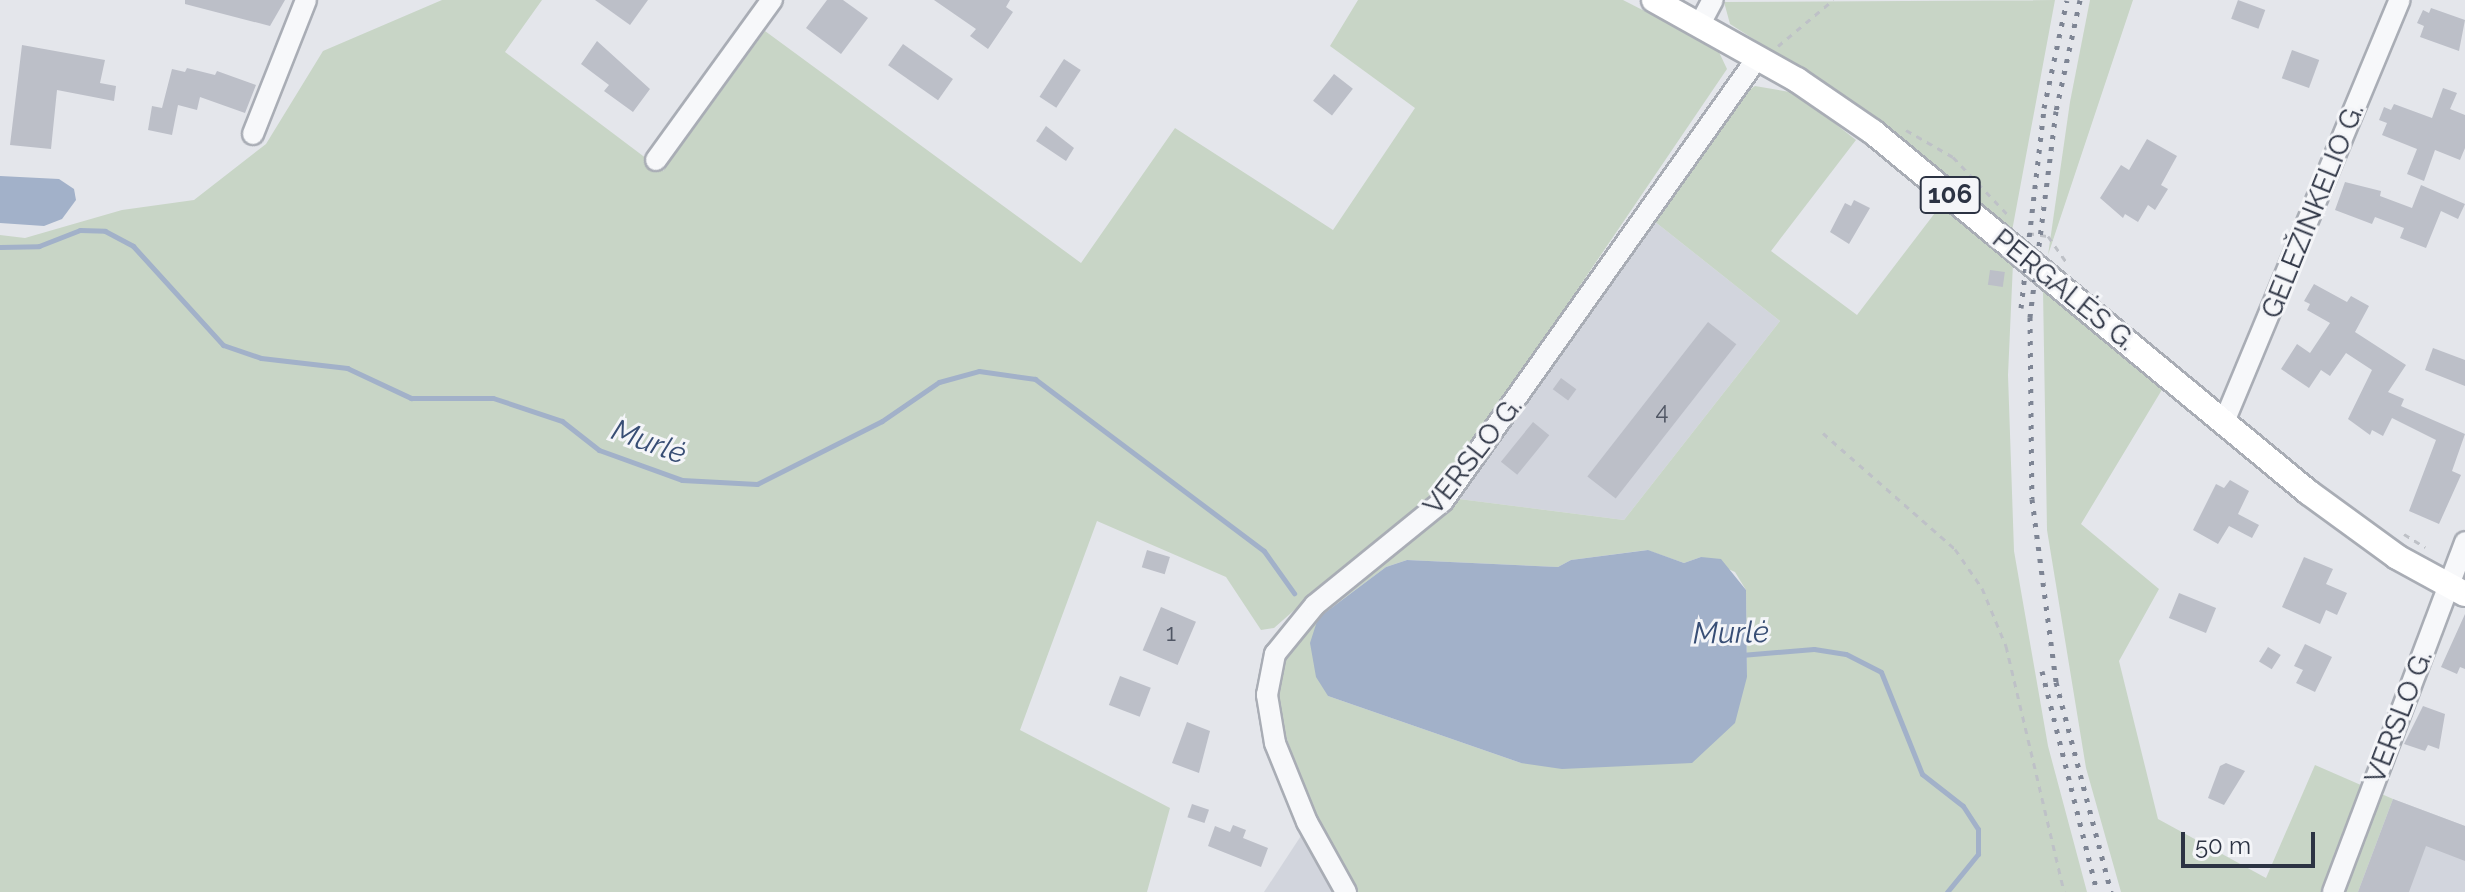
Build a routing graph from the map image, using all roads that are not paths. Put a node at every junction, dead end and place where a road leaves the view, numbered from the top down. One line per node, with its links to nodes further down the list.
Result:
1 (306, 0): 8 (street)
2 (772, 0): 9 (street)
3 (1654, 0): 6 (main road, PERGALĖS G. / 106)
4 (1713, 0): 6 (street)
5 (2400, 0): 10 (street, GELEŽINKELIO G.)
6 (1700, 24): 7 (main road, PERGALĖS G. / 106)
7 (1758, 57): 10 (main road, PERGALĖS G. / 106); 13 (street, VERSLO G.)
8 (253, 134)
9 (656, 160)
10 (2224, 422): 12 (main road, PERGALĖS G. / 106)
11 (2465, 542): 12 (street, VERSLO G.)
12 (2457, 590): 14 (street, VERSLO G.)
13 (1346, 892)
14 (2333, 892)

